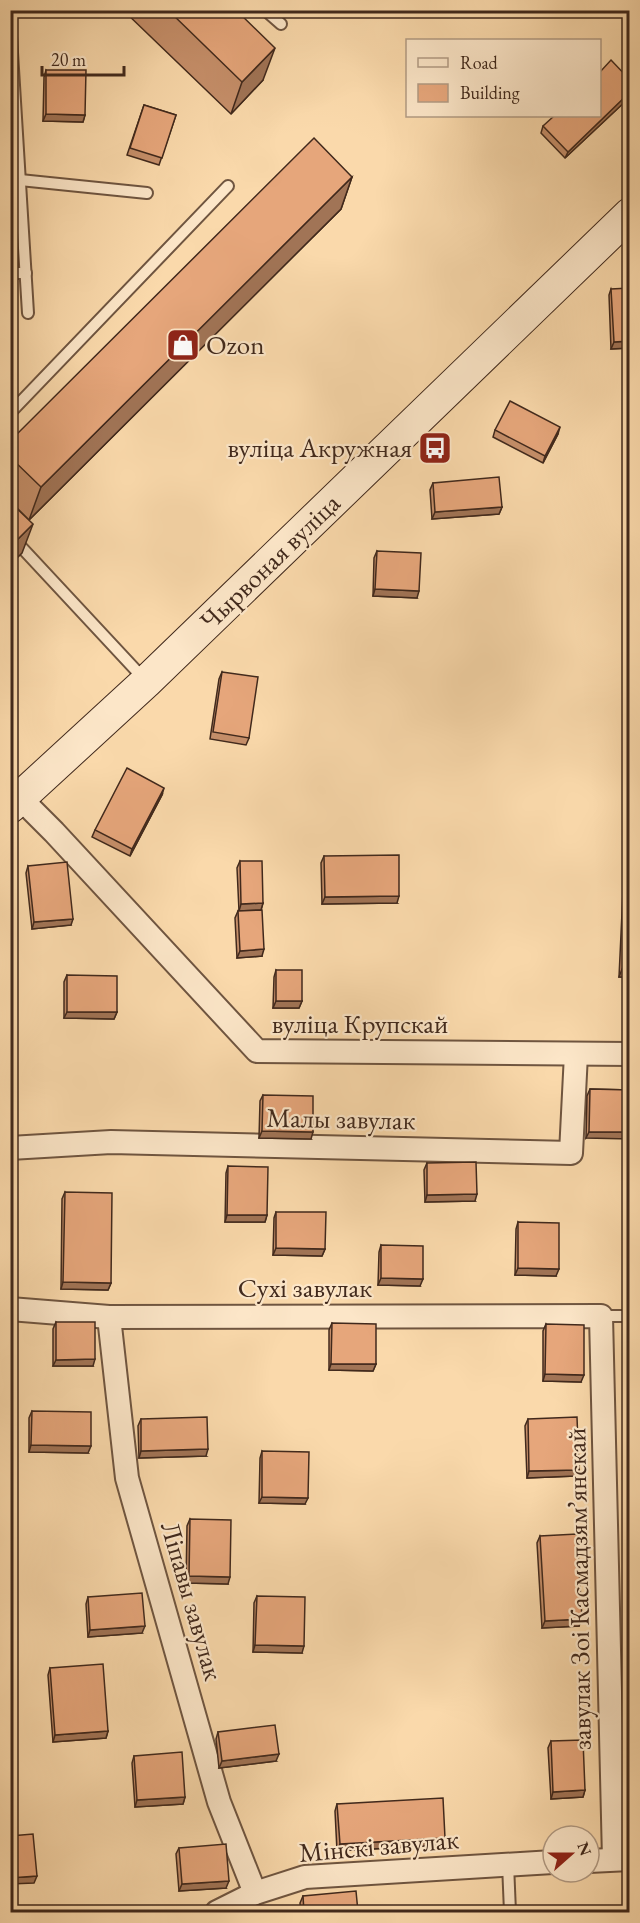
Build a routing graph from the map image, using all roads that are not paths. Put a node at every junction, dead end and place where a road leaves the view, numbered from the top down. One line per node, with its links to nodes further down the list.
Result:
1 (265, 10): 3 (lane)
2 (10, 20): 4 (lane)
3 (280, 24)
4 (20, 180): 6 (lane); 9 (lane)
5 (228, 186): 11 (lane)
6 (147, 193)
7 (630, 214): 13 (main road, Чырвоная вуліца)
8 (10, 273): 9 (lane)
9 (26, 273): 10 (lane)
10 (28, 313)
11 (10, 413)
12 (10, 535): 13 (lane)
13 (146, 682): 14 (main road, Чырвоная вуліца)
14 (15, 802): 15 (street, вуліца Крупскай)
15 (576, 1054): 16 (street, вуліца Крупскай); 17 (street, Малы завулак)
16 (630, 1054)
17 (10, 1148)
18 (10, 1309): 21 (street, Сухі завулак)
19 (601, 1316): 20 (lane); 21 (street, Сухі завулак); 22 (street, завулак Зоі Касмадзямʼянскай)
20 (630, 1316)
21 (109, 1317): 26 (street, Ліпавы завулак)
22 (622, 1859): 23 (street)
23 (601, 1860)
24 (541, 1863): 25 (street, Мінскі завулак)
25 (508, 1864): 26 (street, Мінскі завулак); 28 (lane)
26 (255, 1893): 27 (street, Мінскі завулак)
27 (217, 1912)
28 (510, 1912)

